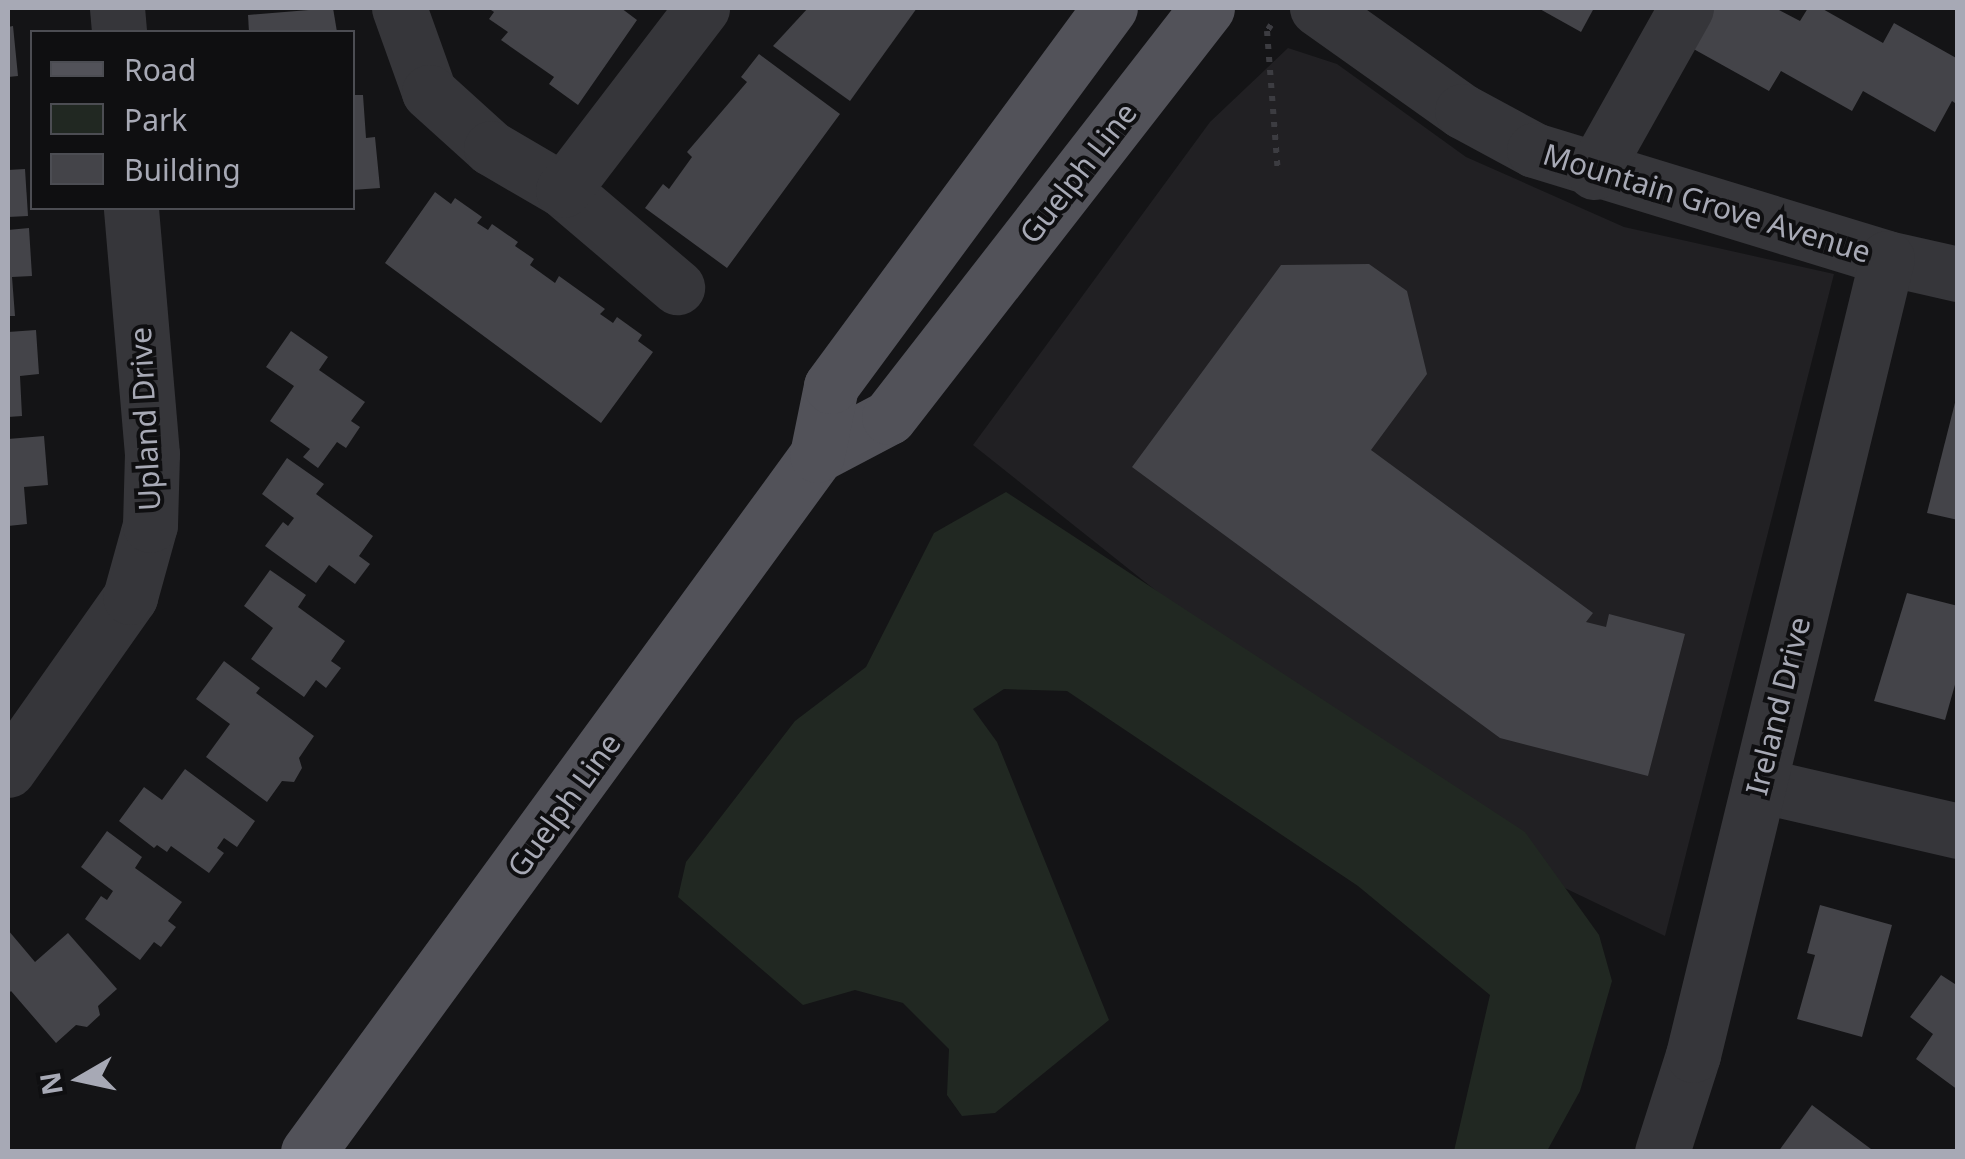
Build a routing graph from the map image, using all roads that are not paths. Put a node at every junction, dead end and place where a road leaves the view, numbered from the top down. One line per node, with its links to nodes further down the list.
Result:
1 (399, 8): 8 (street)
2 (702, 8): 8 (street)
3 (1110, 8): 13 (main road, Guelph Line)
4 (1208, 8): 13 (main road, Guelph Line)
5 (1686, 8): 7 (street)
6 (1296, 13): 7 (street, Mountain Grove Avenue)
7 (1594, 172): 10 (street, Mountain Grove Avenue)
8 (563, 190): 12 (street)
9 (131, 210): 14 (street, Upland Drive)
10 (1886, 258): 11 (street, Mountain Grove Avenue); 15 (street, Ireland Drive)
11 (1958, 274)
12 (677, 286)
13 (817, 456): 17 (main road, Guelph Line)
14 (8, 770)
15 (1759, 785): 16 (street); 18 (street, Ireland Drive)
16 (1958, 831)
17 (308, 1152)
18 (1662, 1152)

